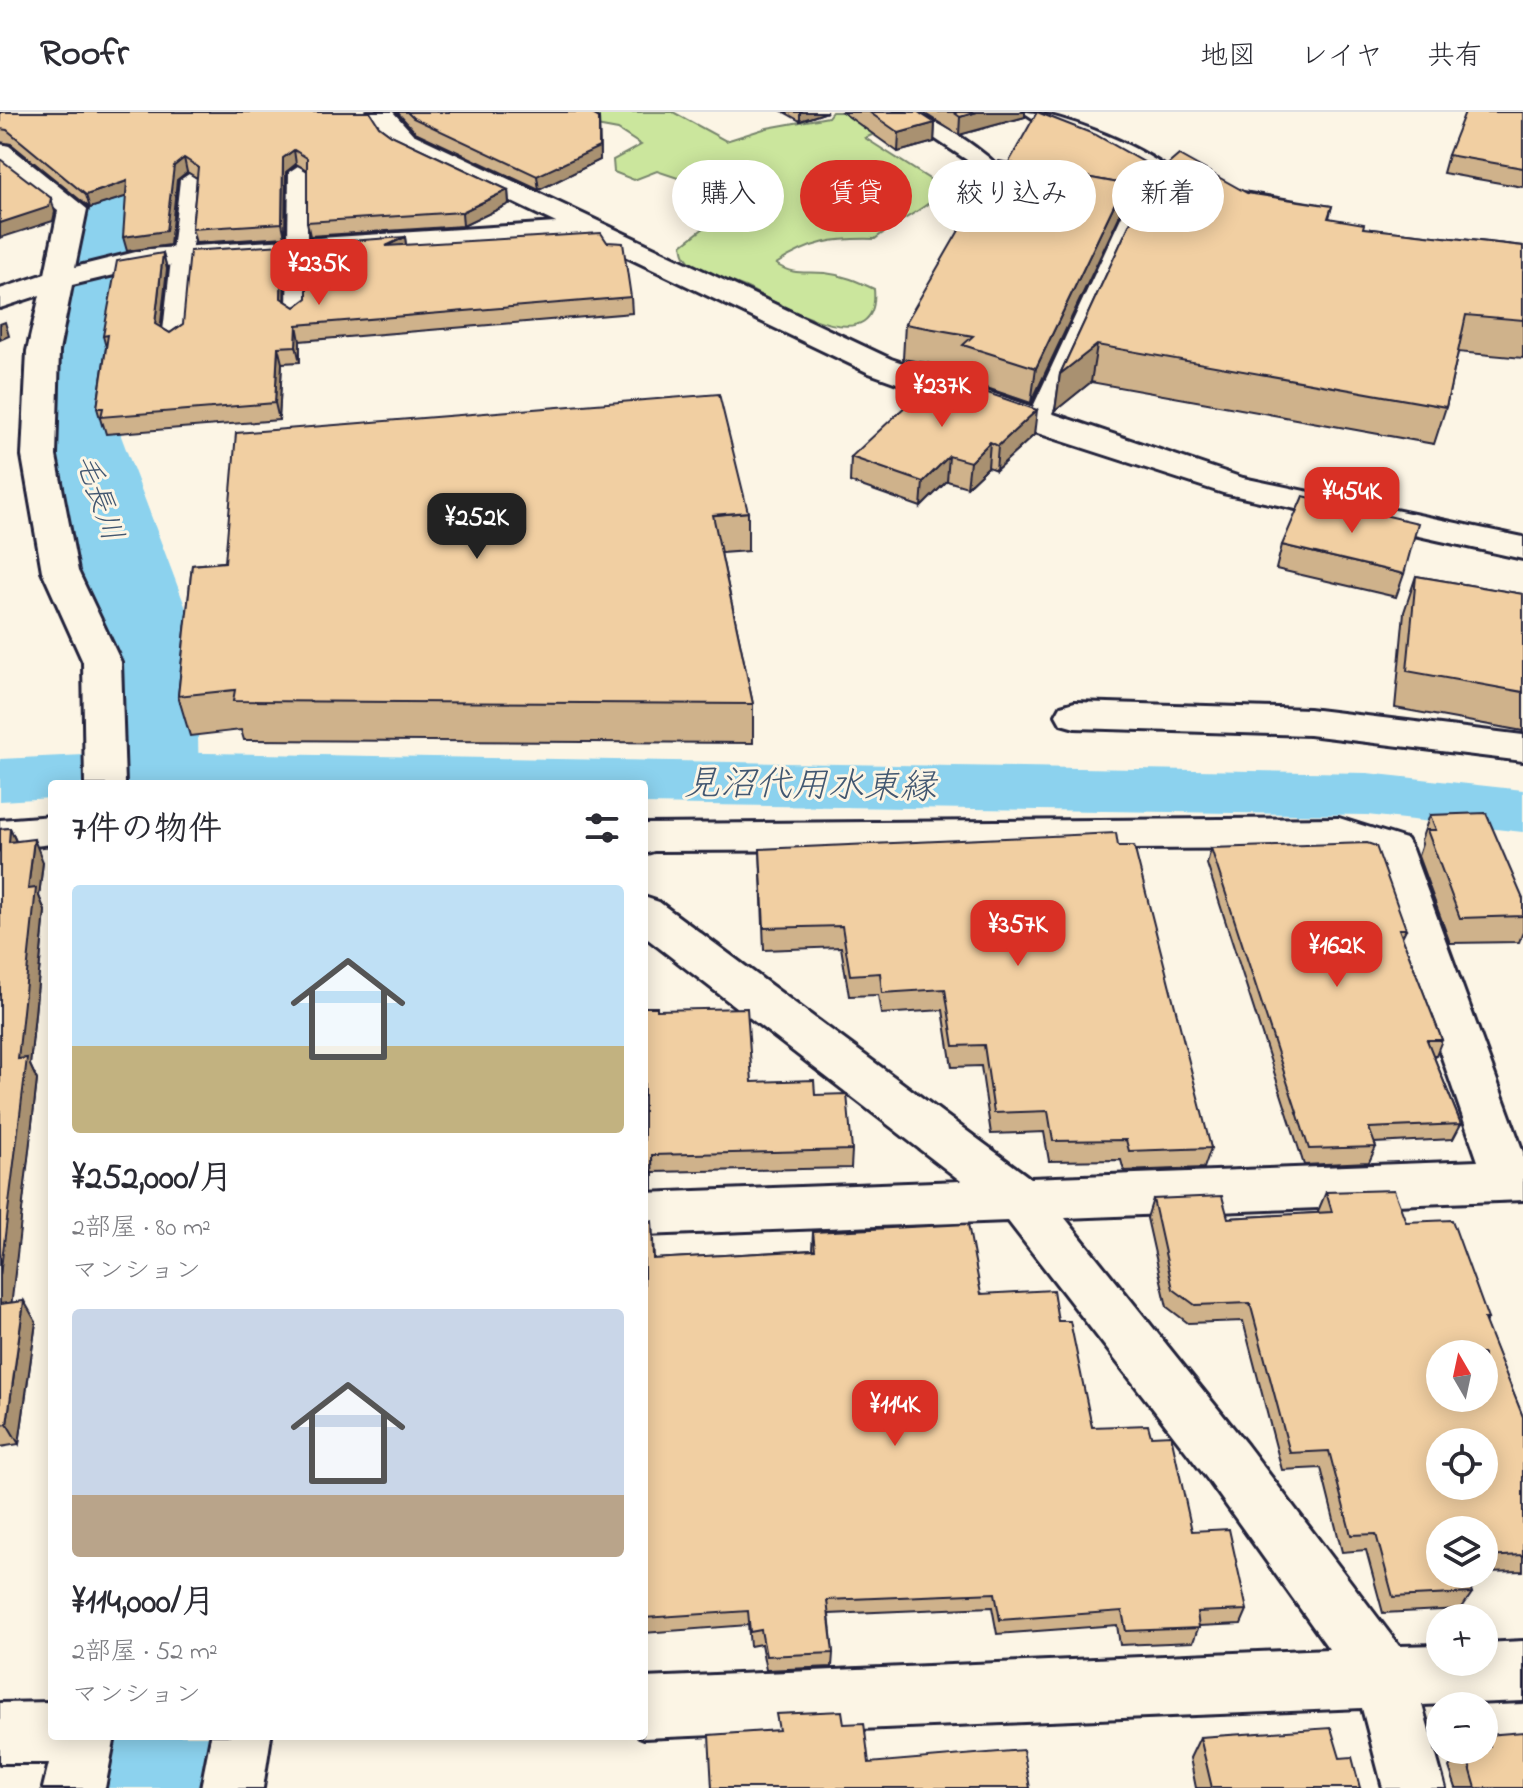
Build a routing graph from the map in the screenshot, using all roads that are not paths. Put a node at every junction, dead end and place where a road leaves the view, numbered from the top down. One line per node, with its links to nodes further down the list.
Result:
1 (380, 112): 8 (street)
2 (904, 112): 5 (lane)
3 (1032, 112): 15 (lane)
4 (0, 152): 11 (street)
5 (980, 160)
6 (298, 172): 9 (lane)
7 (189, 180): 10 (lane)
8 (596, 229): 9 (street); 15 (street)
9 (297, 247): 10 (street); 13 (lane)
10 (184, 255): 11 (street); 14 (lane)
11 (56, 280): 12 (street); 19 (street)
12 (0, 299)
13 (297, 314)
14 (173, 340)
15 (1037, 422): 16 (street)
16 (1523, 548)
17 (1075, 715): 18 (street)
18 (1523, 748)
19 (105, 780)
20 (48, 830): 21 (street)
21 (0, 835)
22 (648, 838): 24 (street)
23 (648, 916): 25 (street)
24 (1516, 1181): 25 (street)
25 (1019, 1198): 26 (street); 28 (street)
26 (648, 1214)
27 (1523, 1671): 28 (street)
28 (1384, 1676): 29 (street); 36 (street)
29 (648, 1708)
30 (48, 1732): 31 (street)
31 (0, 1733)
32 (84, 1740): 34 (street)
33 (240, 1740): 35 (street)
34 (74, 1788)
35 (232, 1788)
36 (1414, 1788)

